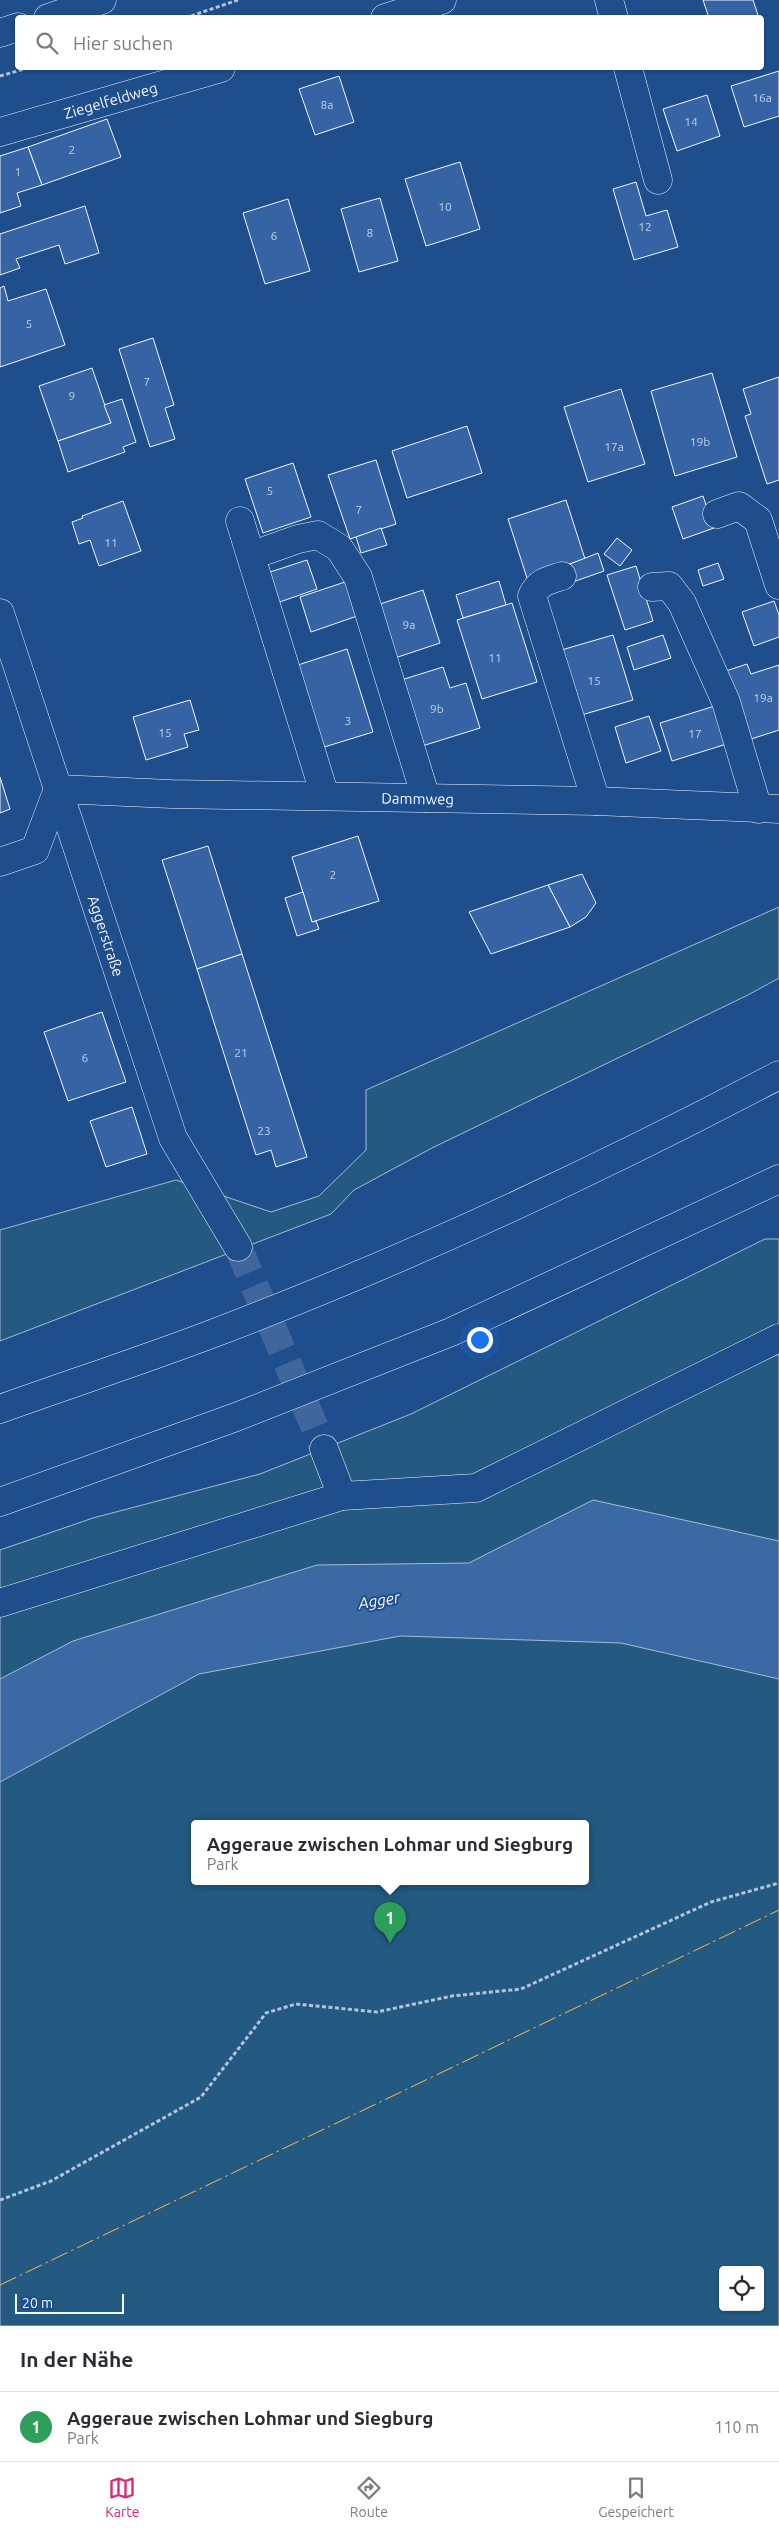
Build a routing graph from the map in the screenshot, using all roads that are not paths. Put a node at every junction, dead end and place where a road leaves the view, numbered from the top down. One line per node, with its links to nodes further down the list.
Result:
1 (102, 0): 4 (main road)
2 (442, 0): 5 (main road)
3 (609, 0): 6 (main road)
4 (57, 15)
5 (394, 15)
6 (613, 15)
7 (15, 28): 8 (main road)
8 (0, 33)
9 (214, 70): 11 (main road, Ziegelfeldweg)
10 (629, 70): 12 (main road)
11 (0, 132)
12 (658, 180)
13 (717, 514): 17 (main road)
14 (240, 521): 21 (main road)
15 (267, 550): 22 (main road)
16 (562, 576): 23 (main road)
17 (779, 585)
18 (652, 586): 24 (main road)
19 (0, 613): 20 (main road, Aggerstraße)
20 (58, 789): 21 (main road, Dammweg); 25 (main road); 28 (main road, Aggerstraße)
21 (325, 796): 22 (main road, Dammweg)
22 (426, 798): 23 (main road, Dammweg)
23 (596, 801): 24 (main road, Dammweg)
24 (768, 809)
25 (0, 862)
26 (779, 1075): 30 (main road)
27 (779, 1178): 33 (main road)
28 (238, 1247)
29 (779, 1338): 32 (main road)
30 (0, 1409)
31 (324, 1449): 32 (main road)
32 (342, 1496): 34 (main road)
33 (0, 1502)
34 (0, 1603)

